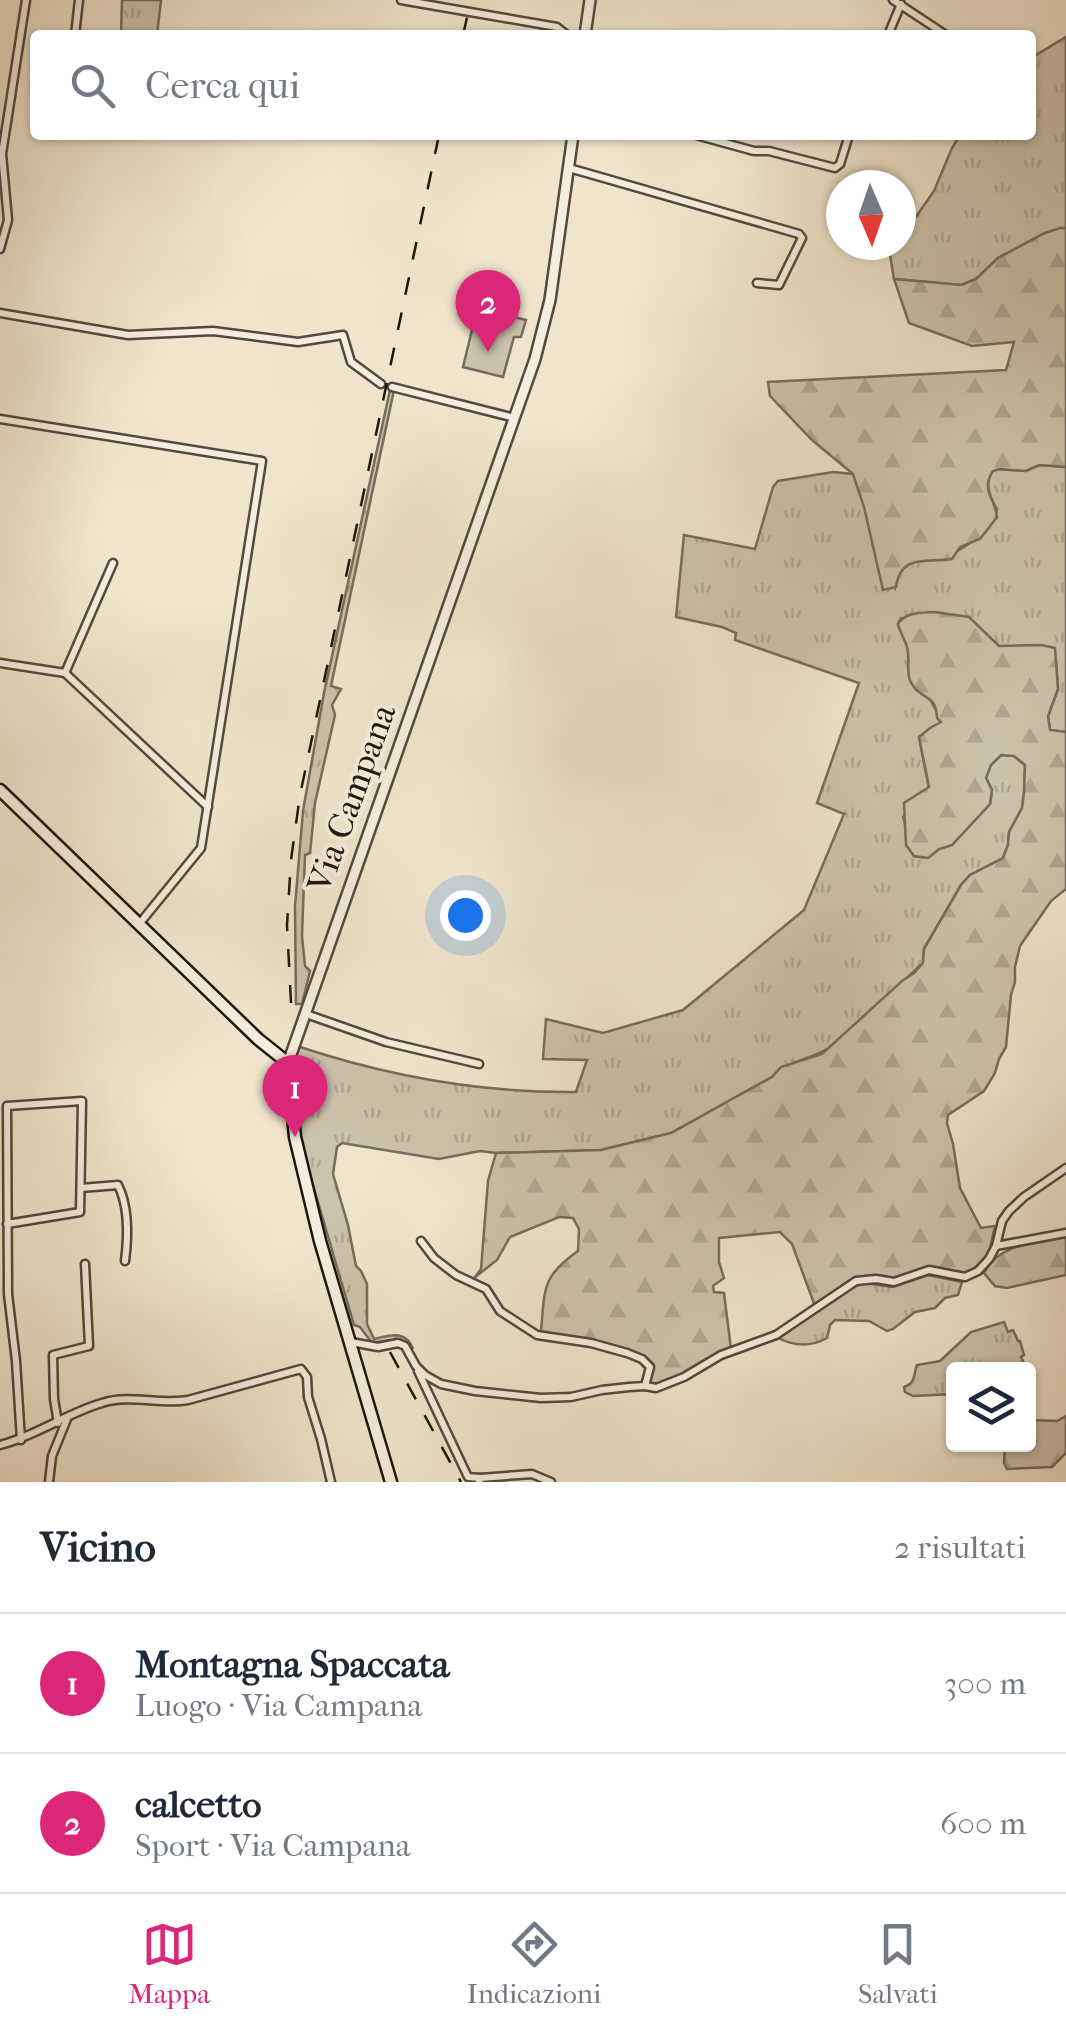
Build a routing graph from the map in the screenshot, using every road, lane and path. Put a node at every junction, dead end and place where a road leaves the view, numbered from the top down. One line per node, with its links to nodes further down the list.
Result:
1 (26, 0): 16 (street)
2 (79, 0): 7 (street)
3 (401, 0): 8 (street)
4 (590, 0): 9 (street)
5 (892, 0): 6 (street)
6 (901, 4): 10 (street); 11 (street)
7 (76, 30)
8 (561, 30)
9 (586, 30)
10 (890, 30)
11 (939, 30)
12 (572, 140): 15 (street, Via Campana)
13 (714, 140): 14 (street)
14 (847, 140)
15 (569, 168): 17 (street); 22 (street, Via Campana)
16 (0, 248)
17 (757, 283)
18 (0, 313): 19 (street)
19 (380, 384)
20 (392, 387): 22 (street)
21 (0, 418): 27 (street)
22 (514, 418): 29 (street, Via Campana)
23 (113, 562): 25 (street)
24 (0, 663): 25 (street)
25 (65, 673): 27 (street)
26 (0, 790): 28 (main road)
27 (208, 808): 28 (street)
28 (140, 923): 30 (main road)
29 (306, 1014): 30 (street, Via Campana); 31 (street)
30 (288, 1064): 40 (main road, Via Campana)
31 (479, 1064)
32 (1066, 1168): 37 (street)
33 (81, 1188): 34 (street); 34 (street); 38 (street)
34 (7, 1224): 45 (street)
35 (1066, 1233): 37 (street)
36 (421, 1241): 42 (street)
37 (996, 1246): 42 (street)
38 (126, 1261)
39 (84, 1264): 44 (street)
40 (351, 1342): 41 (street); 50 (main road, Via Campana)
41 (416, 1366): 42 (street); 47 (street)
42 (644, 1386)
43 (68, 1418): 44 (street); 48 (street); 49 (street)
44 (58, 1423): 45 (street)
45 (22, 1440): 46 (street)
46 (0, 1445)
47 (480, 1480): 51 (street)
48 (48, 1482)
49 (332, 1482)
50 (391, 1482)
51 (551, 1482)

